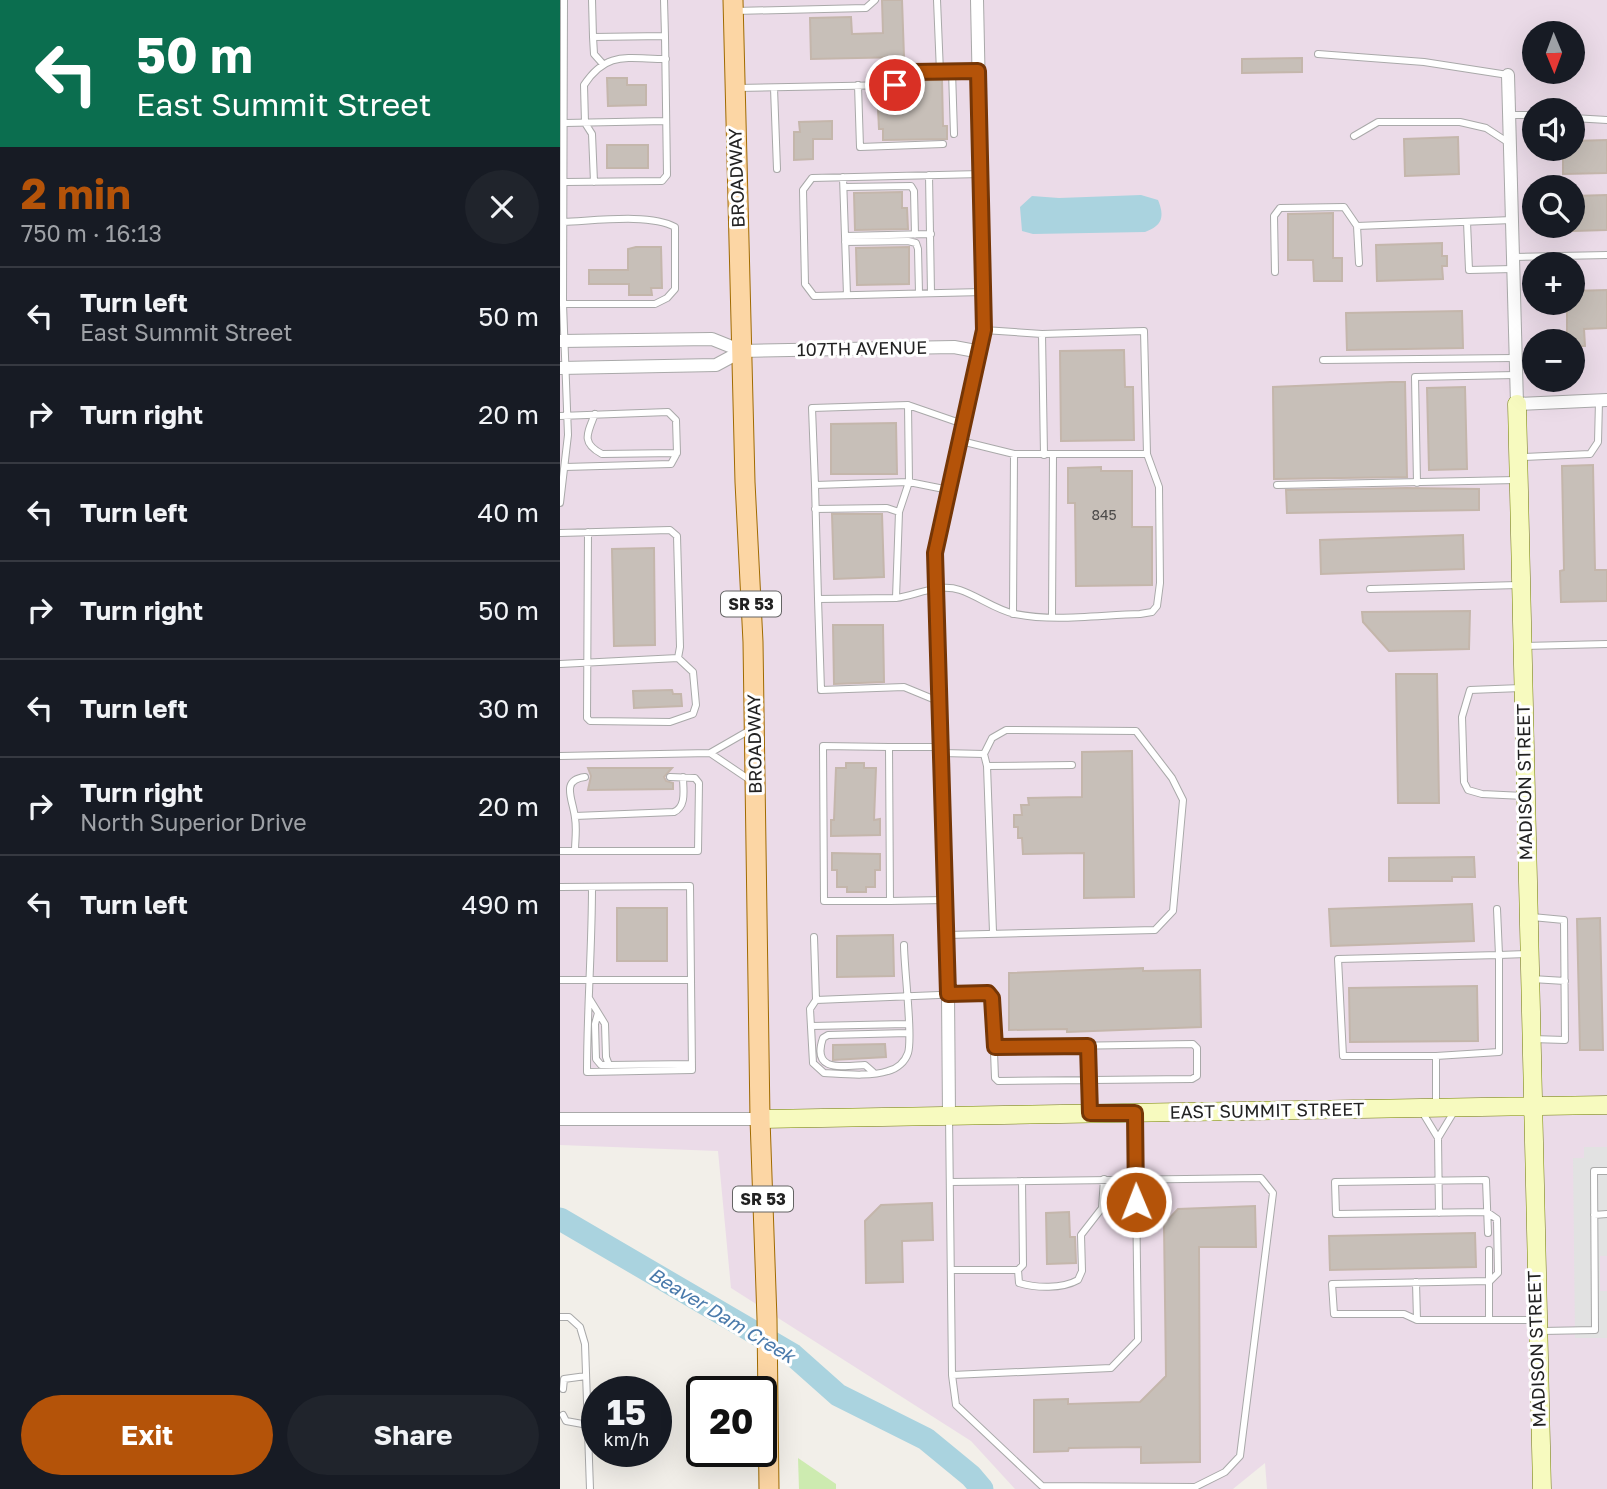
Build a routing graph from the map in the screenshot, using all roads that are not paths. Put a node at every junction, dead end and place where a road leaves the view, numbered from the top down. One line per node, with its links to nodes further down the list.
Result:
1 (564, 0): 20 (lane)
2 (592, 0): 9 (lane)
3 (664, 0): 8 (lane)
4 (875, 0): 7 (lane)
5 (937, 0): 15 (lane)
6 (977, 0): 14 (street)
7 (733, 6): 19 (main road, BROADWAY / SR 53)
8 (665, 36): 9 (lane); 11 (lane)
9 (593, 37): 12 (lane)
10 (1318, 54): 16 (lane)
11 (666, 59): 12 (lane); 25 (lane)
12 (602, 63): 26 (lane)
13 (953, 71): 14 (lane); 15 (lane); 28 (lane)
14 (978, 71): 33 (street)
15 (940, 72): 17 (lane)
16 (1508, 75): 21 (street, MADISON STREET)
17 (858, 85): 18 (lane); 31 (lane)
18 (774, 88): 19 (lane); 32 (lane)
19 (735, 89): 58 (main road, BROADWAY / SR 53)
20 (563, 113): 27 (lane)
21 (1509, 116): 22 (lane); 30 (street, MADISON STREET)
22 (1522, 116)
23 (1585, 119): 24 (lane)
24 (1607, 120)
25 (666, 121): 26 (lane); 36 (lane)
26 (585, 123): 27 (lane); 36 (lane)
27 (565, 124): 37 (lane)
28 (954, 134)
29 (1354, 136): 30 (lane)
30 (1509, 143): 39 (street, MADISON STREET)
31 (943, 144)
32 (777, 169)
33 (981, 174): 34 (lane); 50 (street)
34 (929, 175): 35 (lane); 43 (lane)
35 (844, 177): 38 (lane); 53 (lane)
36 (594, 182): 37 (lane)
37 (565, 183): 40 (lane)
38 (844, 187): 44 (lane); 45 (lane)
39 (1512, 220): 41 (lane); 48 (street, MADISON STREET)
40 (564, 222): 54 (lane); 54 (lane)
41 (1467, 222): 42 (lane); 48 (lane)
42 (1357, 226): 47 (lane); 49 (lane)
43 (931, 234): 44 (lane); 52 (lane)
44 (915, 235): 45 (lane)
45 (845, 239): 51 (lane); 53 (lane)
46 (1607, 255): 48 (lane)
47 (1359, 263)
48 (1513, 263): 60 (street, MADISON STREET)
49 (1275, 272)
50 (983, 292): 52 (lane); 55 (street)
51 (919, 293): 52 (lane); 53 (lane)
52 (931, 293)
53 (847, 295)
54 (562, 304): 57 (lane)
55 (984, 330): 56 (lane); 59 (street)
56 (1042, 334): 73 (lane); 74 (lane)
57 (562, 341): 58 (street, 107TH AVENUE); 62 (lane)
58 (742, 351): 59 (street, 107TH AVENUE); 62 (street, 107TH AVENUE); 103 (main road, BROADWAY / SR 53)
59 (981, 352): 69 (street)
60 (1515, 358): 61 (lane); 63 (street, MADISON STREET)
61 (1323, 360)
62 (563, 368): 68 (lane)
63 (1516, 375): 65 (street, MADISON STREET); 80 (lane)
64 (1603, 400): 65 (street); 76 (lane)
65 (1517, 404): 76 (street, MADISON STREET)
66 (908, 405): 69 (lane); 79 (lane); 81 (lane)
67 (595, 414): 68 (lane); 71 (lane); 71 (lane)
68 (564, 416): 77 (lane)
69 (965, 425): 70 (street)
70 (961, 441): 72 (lane); 83 (street)
71 (677, 453): 77 (lane)
72 (1014, 454): 74 (lane); 94 (lane)
73 (1147, 454): 75 (lane); 95 (lane)
74 (1044, 455): 75 (lane)
75 (1053, 455): 95 (lane)
76 (1518, 457): 78 (street, MADISON STREET)
77 (565, 467): 84 (lane)
78 (1518, 480): 80 (lane); 89 (street, MADISON STREET)
79 (909, 482): 81 (lane); 83 (lane); 86 (lane)
80 (1417, 483): 82 (lane)
81 (815, 485): 85 (lane)
82 (1277, 485)
83 (950, 490): 90 (street)
84 (560, 500)
85 (816, 509): 86 (lane); 93 (lane)
86 (899, 512): 92 (lane)
87 (588, 532): 88 (lane); 98 (lane); 100 (lane)
88 (560, 533)
89 (1520, 585): 91 (lane); 97 (street, MADISON STREET)
90 (936, 588): 92 (lane); 94 (lane); 102 (street)
91 (1370, 589)
92 (896, 598): 93 (lane)
93 (818, 599): 102 (lane)
94 (1013, 614): 95 (lane)
95 (1052, 616)
96 (1607, 644): 97 (lane)
97 (1522, 646): 101 (street, MADISON STREET)
98 (678, 658): 100 (lane); 100 (lane)
99 (560, 664): 100 (lane)
100 (589, 664)
101 (1523, 688): 115 (street, MADISON STREET); 115 (lane)
102 (938, 701): 105 (street)
103 (755, 727): 106 (lane); 114 (main road, BROADWAY / SR 53)
104 (889, 747): 105 (lane); 122 (lane); 122 (lane)
105 (940, 750): 107 (lane); 121 (street)
106 (710, 753): 108 (lane); 114 (lane)
107 (984, 754): 110 (lane); 125 (lane)
108 (560, 756)
109 (1072, 765): 110 (lane)
110 (987, 766): 125 (lane)
111 (585, 777): 116 (lane)
112 (670, 777): 113 (lane)
113 (683, 777): 116 (lane); 118 (lane)
114 (755, 783): 162 (main road, BROADWAY / SR 53)
115 (1525, 796): 124 (street, MADISON STREET)
116 (575, 816): 118 (lane)
117 (560, 851): 118 (lane)
118 (575, 852)
119 (560, 887): 120 (lane)
120 (592, 887): 132 (lane); 133 (lane)
121 (945, 900): 122 (lane); 126 (street)
122 (890, 901)
123 (1497, 909): 130 (lane)
124 (1527, 916): 129 (street, MADISON STREET); 135 (lane)
125 (993, 932): 126 (lane)
126 (946, 935): 136 (street)
127 (814, 937): 139 (lane)
128 (904, 945): 138 (lane)
129 (1528, 954): 130 (lane); 131 (street, MADISON STREET)
130 (1499, 955): 147 (lane); 147 (lane)
131 (1529, 979): 135 (lane); 144 (street, MADISON STREET)
132 (591, 980): 133 (lane); 134 (lane); 137 (lane)
133 (691, 980): 149 (lane)
134 (560, 981)
135 (1565, 981): 144 (lane)
136 (948, 994): 138 (lane); 146 (lane); 159 (street)
137 (589, 998): 140 (lane); 149 (lane)
138 (906, 998): 139 (lane); 141 (lane)
139 (816, 1000): 142 (lane)
140 (598, 1013): 148 (lane); 148 (lane)
141 (907, 1024): 142 (lane); 143 (lane)
142 (811, 1026): 150 (lane)
143 (908, 1033): 150 (lane); 150 (lane)
144 (1530, 1039): 153 (street, MADISON STREET)
145 (1088, 1046): 146 (lane); 151 (lane); 151 (lane)
146 (995, 1047): 151 (lane)
147 (1436, 1056): 154 (lane)
148 (609, 1065): 149 (lane)
149 (692, 1067)
150 (873, 1072)
151 (1089, 1080): 157 (lane)
152 (1607, 1105): 153 (street, EAST SUMMIT STREET)
153 (1531, 1107): 155 (street, EAST SUMMIT STREET); 183 (street, MADISON STREET)
154 (1428, 1108): 155 (street, EAST SUMMIT STREET); 158 (street, EAST SUMMIT STREET); 163 (lane)
155 (1456, 1108): 163 (lane)
156 (560, 1112): 160 (street)
157 (1090, 1113): 158 (street, EAST SUMMIT STREET); 159 (street, EAST SUMMIT STREET)
158 (1135, 1113): 165 (lane)
159 (949, 1115): 162 (street, EAST SUMMIT STREET); 169 (lane)
160 (579, 1118): 161 (street); 162 (street)
161 (560, 1119)
162 (760, 1119): 192 (main road, BROADWAY / SR 53)
163 (1438, 1138): 167 (lane)
164 (1607, 1171): 173 (lane)
165 (1136, 1178): 166 (lane); 184 (lane); 184 (lane)
166 (1104, 1179): 168 (lane); 177 (lane)
167 (1438, 1180): 170 (lane); 171 (lane); 171 (lane)
168 (1022, 1181): 169 (lane); 177 (lane)
169 (950, 1182): 176 (lane)
170 (1487, 1212): 171 (lane); 174 (lane); 178 (lane)
171 (1439, 1213)
172 (1607, 1214): 173 (lane)
173 (1594, 1215): 183 (lane)
174 (1488, 1233)
175 (1489, 1250): 178 (lane)
176 (951, 1270): 177 (lane); 184 (lane)
177 (1018, 1270)
178 (1490, 1281): 179 (lane); 182 (lane)
179 (1416, 1282): 181 (lane); 181 (lane)
180 (560, 1317): 185 (lane)
181 (1417, 1320): 182 (lane)
182 (1489, 1320): 183 (lane)
183 (1536, 1326): 193 (street, MADISON STREET)
184 (952, 1375)
185 (586, 1376)
186 (581, 1377): 187 (lane)
187 (563, 1389)
188 (563, 1415): 189 (lane)
189 (581, 1423)
190 (589, 1467): 191 (lane)
191 (590, 1489)
192 (769, 1489)
193 (1542, 1489)

